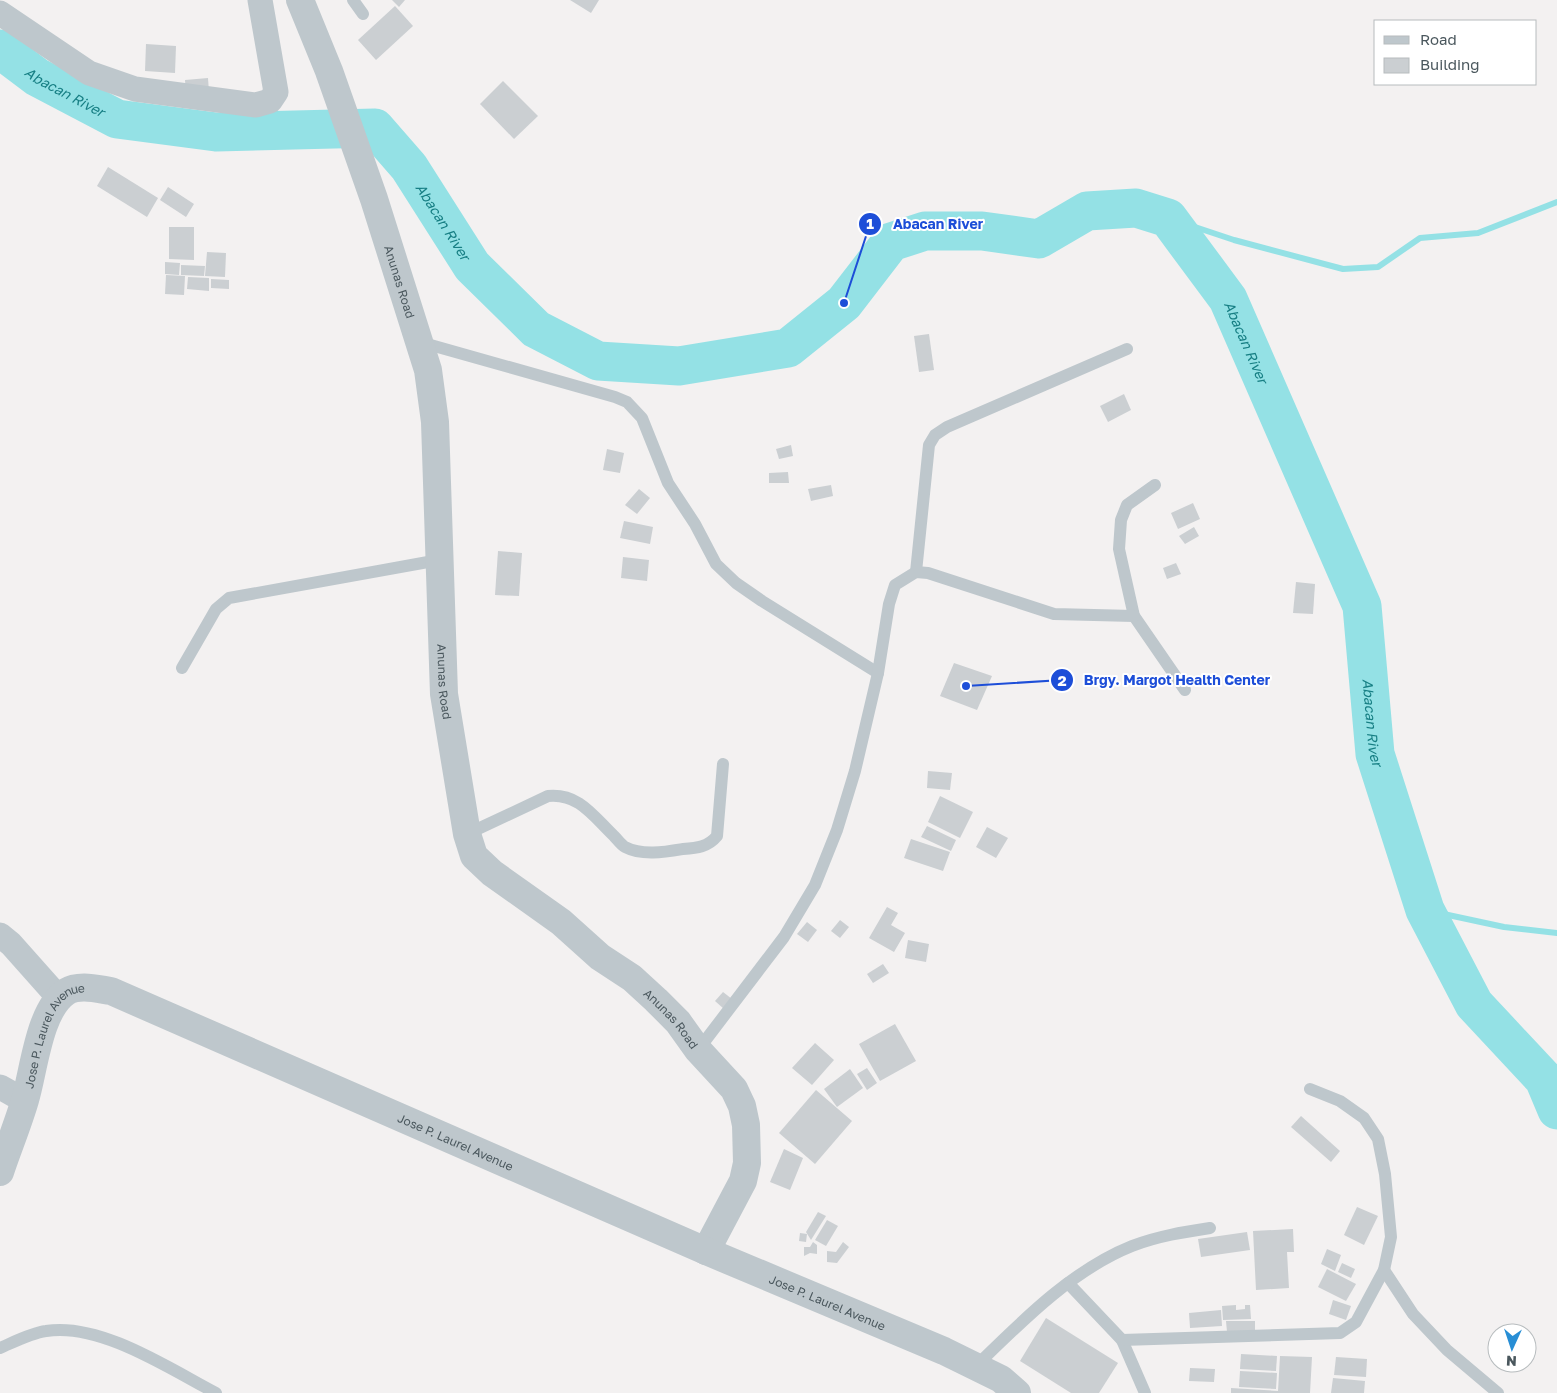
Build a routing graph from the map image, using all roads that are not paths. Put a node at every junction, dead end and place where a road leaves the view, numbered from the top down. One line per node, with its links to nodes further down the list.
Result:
1 (260, 0): 4 (street)
2 (300, 0): 6 (street, Anunas Road)
3 (353, 0): 5 (lane)
4 (0, 13)
5 (363, 14)
6 (420, 342): 9 (street, Anunas Road); 13 (lane)
7 (1127, 349): 10 (lane)
8 (1155, 485): 11 (lane)
9 (439, 560): 12 (lane); 16 (street, Anunas Road)
10 (916, 572): 11 (lane); 13 (lane)
11 (1134, 616): 14 (lane)
12 (182, 668)
13 (878, 672): 19 (lane)
14 (1185, 690)
15 (723, 764): 16 (lane)
16 (466, 834): 19 (street, Anunas Road)
17 (0, 935): 18 (street)
18 (59, 998): 22 (street, Jose P. Laurel Avenue); 25 (street, Jose P. Laurel Avenue)
19 (698, 1050): 25 (street, Anunas Road)
20 (0, 1087): 22 (street)
21 (1310, 1089): 26 (lane)
22 (25, 1101): 23 (street, Jose P. Laurel Avenue)
23 (0, 1172)
24 (1210, 1228): 27 (lane)
25 (706, 1251): 30 (street, Jose P. Laurel Avenue)
26 (1384, 1270): 28 (lane); 34 (lane)
27 (1068, 1283): 28 (lane); 30 (lane)
28 (1122, 1340): 33 (lane)
29 (0, 1348): 31 (lane)
30 (976, 1366): 32 (street, Jose P. Laurel Avenue)
31 (216, 1393)
32 (1017, 1393)
33 (1145, 1393)
34 (1498, 1393)

